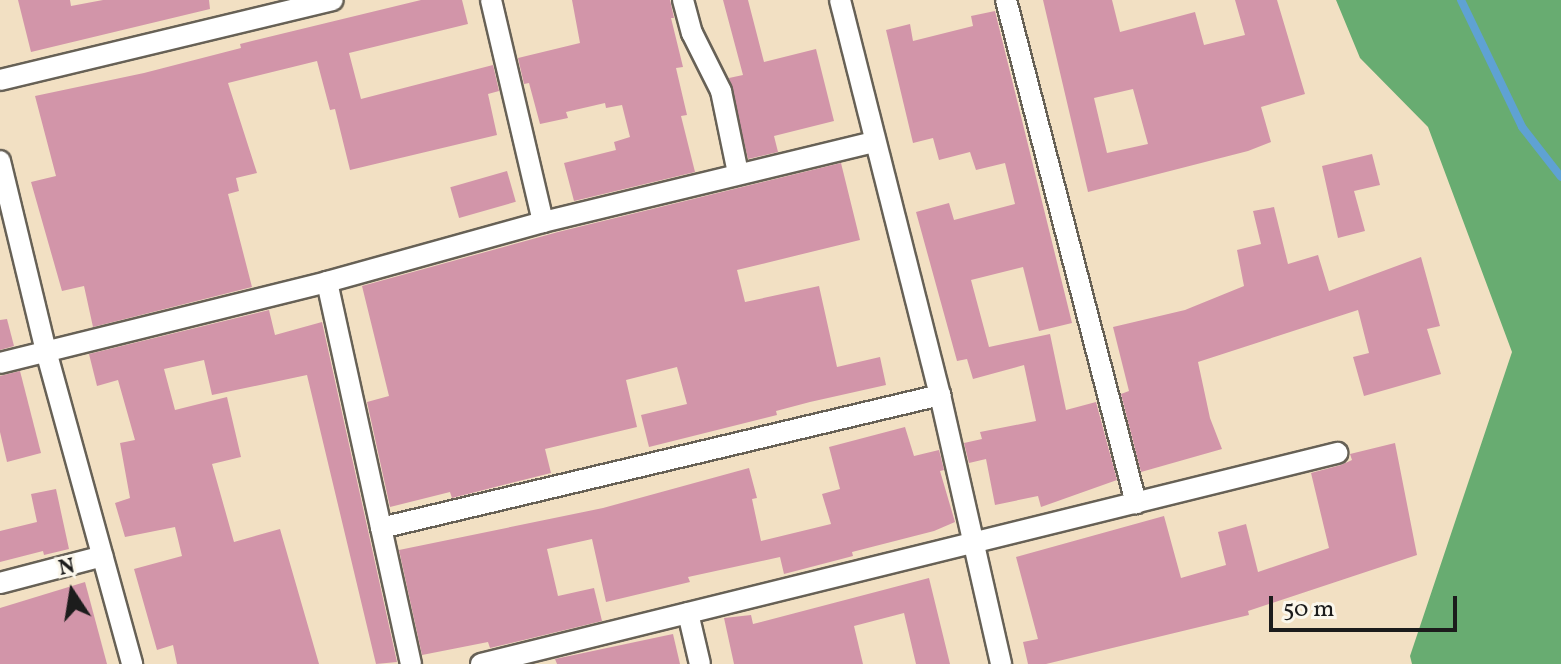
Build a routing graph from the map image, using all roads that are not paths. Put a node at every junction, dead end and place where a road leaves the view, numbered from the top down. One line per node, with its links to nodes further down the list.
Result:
1 (333, 0): 6 (street)
2 (491, 0): 10 (street)
3 (683, 0): 9 (street)
4 (1006, 0): 16 (street)
5 (846, 2): 7 (street)
6 (0, 80)
7 (874, 142): 9 (street); 14 (street)
8 (0, 161): 12 (street)
9 (738, 173): 10 (street)
10 (543, 222): 11 (street)
11 (327, 282): 12 (street); 17 (street)
12 (46, 351): 13 (street); 19 (street)
13 (0, 363)
14 (940, 395): 17 (street); 18 (street)
15 (1337, 453): 16 (street)
16 (1136, 503): 18 (street)
17 (381, 528): 23 (street)
18 (972, 543): 21 (street); 26 (street)
19 (103, 556): 20 (street); 22 (street)
20 (0, 583)
21 (688, 613): 24 (street); 25 (street)
22 (132, 664)
23 (411, 664)
24 (481, 664)
25 (700, 664)
26 (1001, 664)

